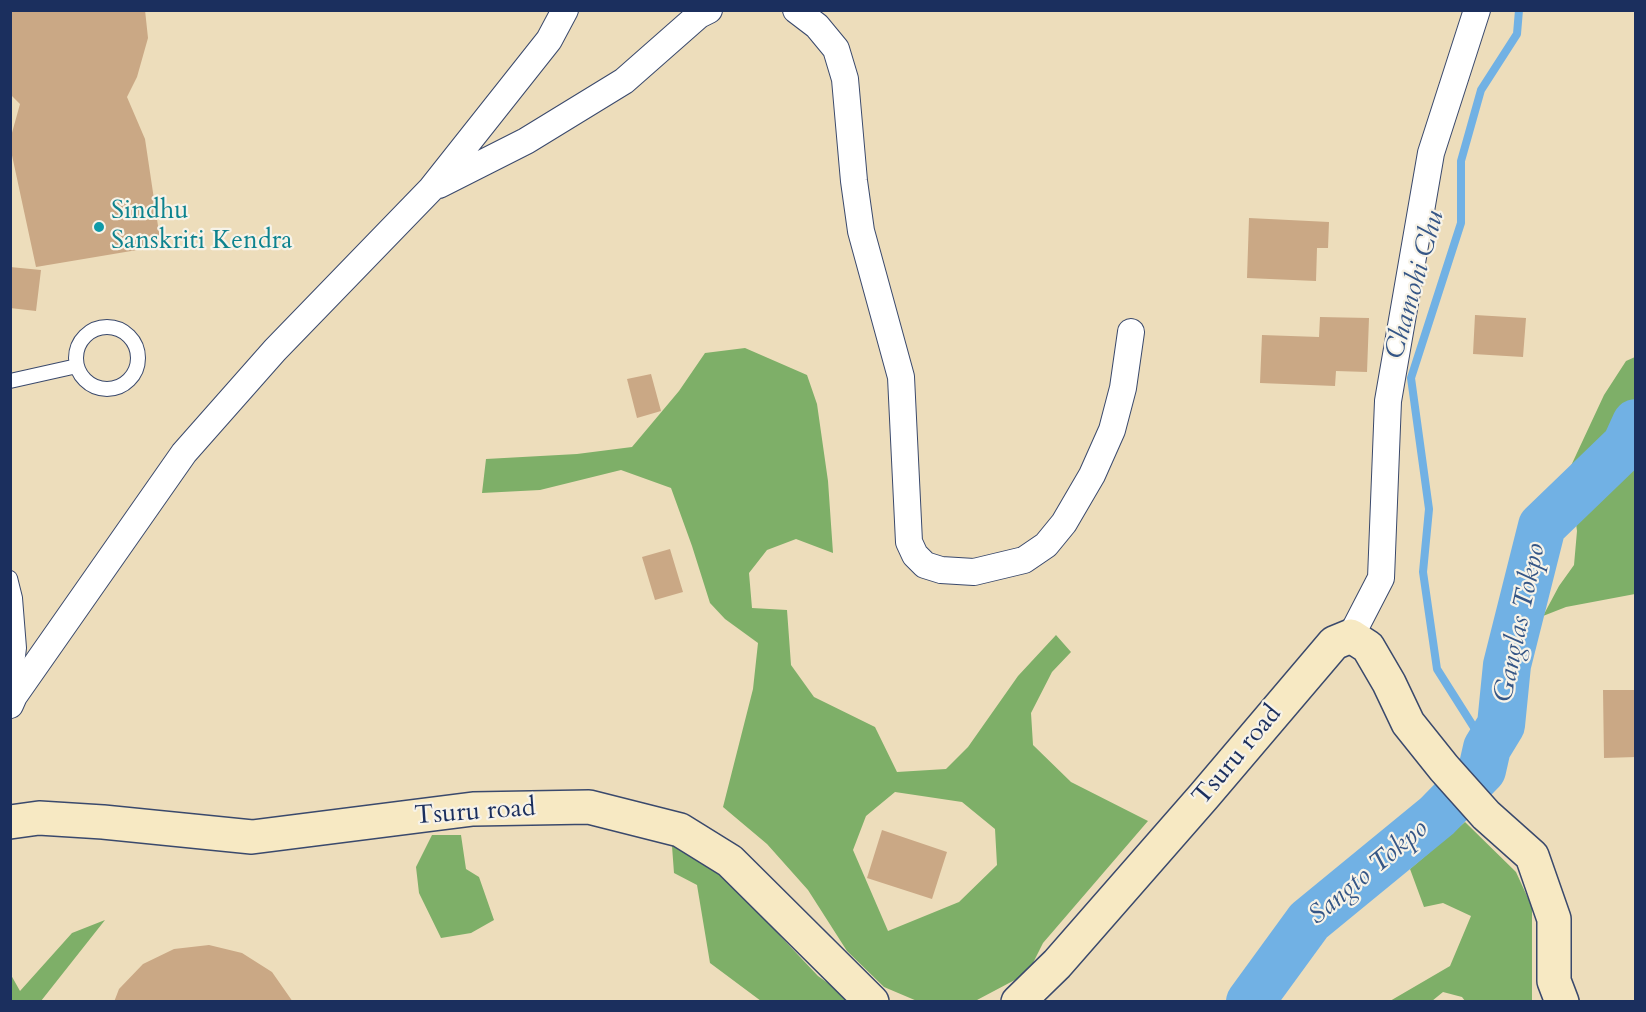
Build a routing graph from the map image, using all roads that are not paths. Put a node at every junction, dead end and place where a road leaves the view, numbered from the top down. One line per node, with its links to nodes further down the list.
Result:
1 (566, 10): 5 (street)
2 (709, 10): 5 (street)
3 (796, 10): 6 (street)
4 (1477, 10): 10 (street)
5 (431, 189): 11 (street)
6 (1131, 332)
7 (77, 366): 7 (lane); 8 (lane)
8 (10, 381)
9 (10, 578): 11 (lane)
10 (1352, 636): 14 (main road, Tsuru road); 15 (main road)
11 (12, 700)
12 (10, 822): 13 (main road, Tsuru road)
13 (872, 1002)
14 (1018, 1002)
15 (1562, 1002)

